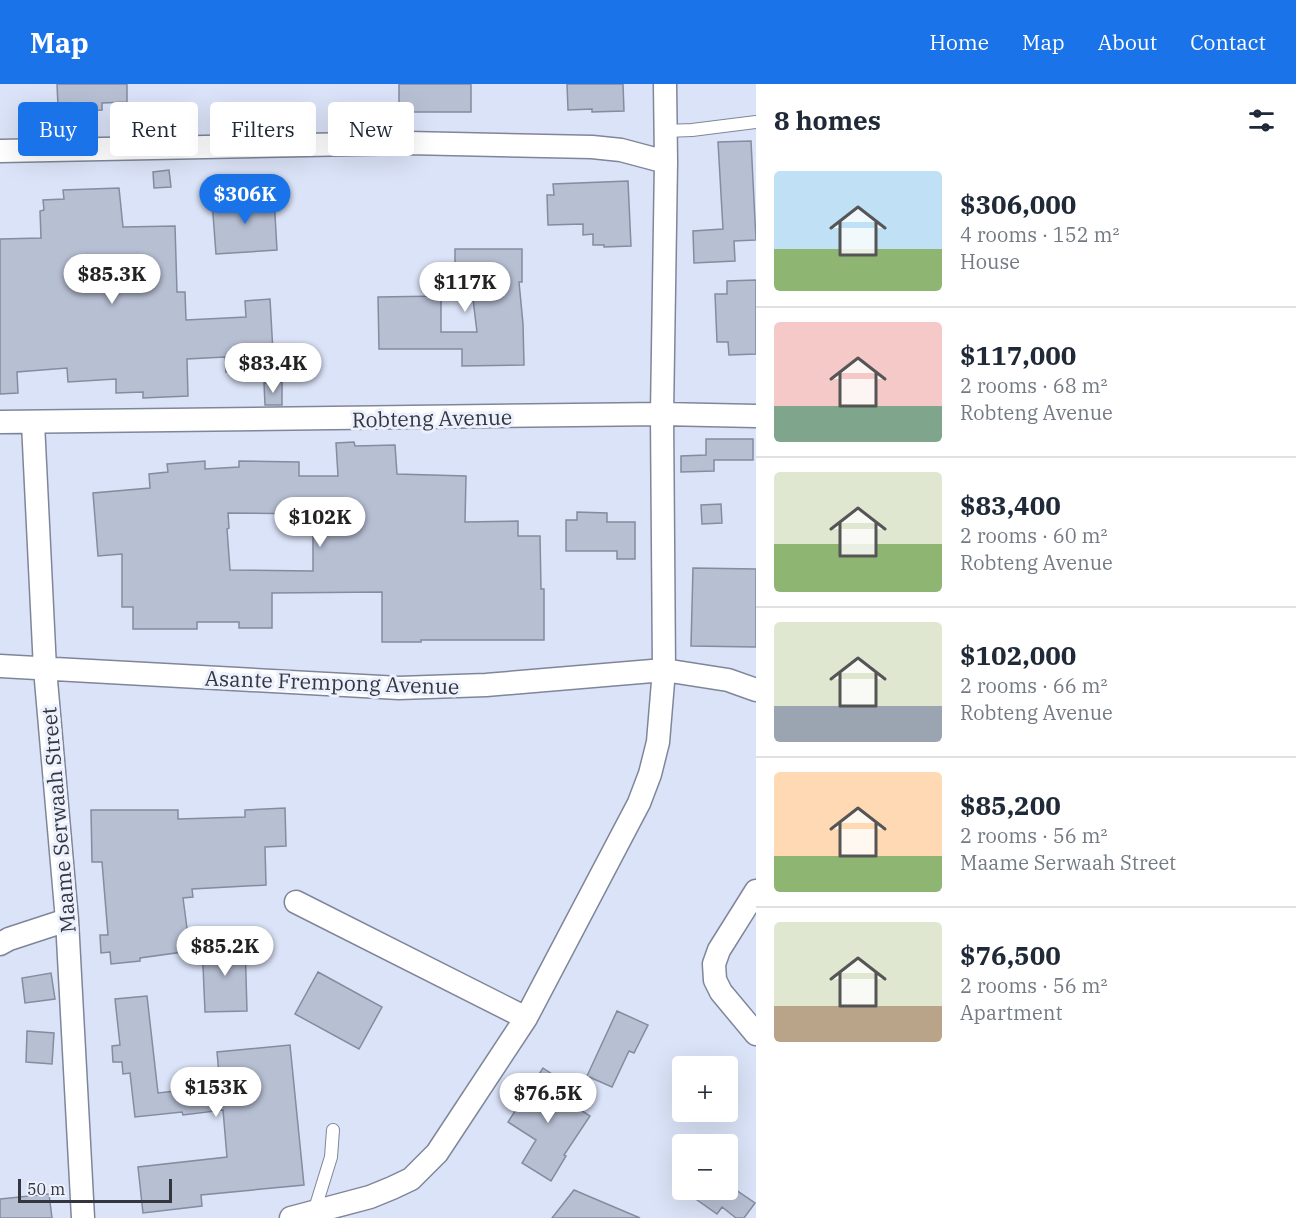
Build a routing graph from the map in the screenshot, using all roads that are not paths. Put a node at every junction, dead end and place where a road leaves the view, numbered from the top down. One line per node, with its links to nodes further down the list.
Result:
1 (665, 84): 3 (street)
2 (756, 122): 3 (lane)
3 (665, 131): 5 (street)
4 (0, 151): 5 (street)
5 (666, 162): 6 (street)
6 (662, 414): 7 (street, Robteng Avenue); 9 (street, Robteng Avenue); 12 (street)
7 (756, 416)
8 (0, 422): 9 (street, Robteng Avenue)
9 (33, 423): 11 (street, Maame Serwaah Street)
10 (0, 666): 11 (street, Asante Frempong Avenue)
11 (45, 669): 12 (street, Asante Frempong Avenue); 16 (street, Maame Serwaah Street)
12 (664, 670): 13 (street, Asante Frempong Avenue); 18 (street)
13 (756, 690)
14 (756, 891): 19 (street)
15 (296, 902): 18 (street)
16 (67, 920): 17 (street); 22 (street, Maame Serwaah Street)
17 (0, 944)
18 (526, 1018): 21 (street)
19 (756, 1034)
20 (333, 1130): 21 (lane)
21 (314, 1212): 23 (street)
22 (83, 1218)
23 (291, 1218)

